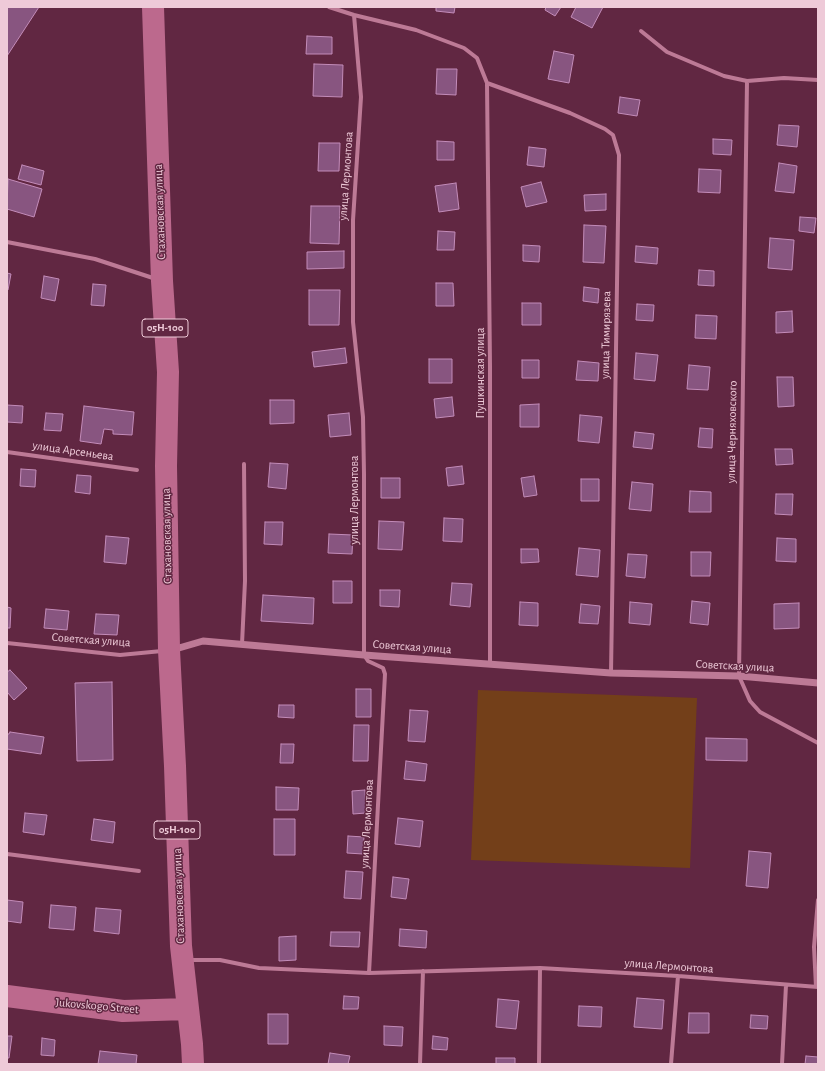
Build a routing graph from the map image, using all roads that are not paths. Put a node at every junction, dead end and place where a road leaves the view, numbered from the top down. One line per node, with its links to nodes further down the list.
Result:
1 (153, 7): 9 (main road, Стахановская улица / 05Н-100)
2 (329, 7): 3 (street)
3 (354, 15): 7 (street); 16 (street, улица Лермонтова)
4 (641, 31): 6 (street)
5 (818, 80): 6 (street)
6 (747, 81): 19 (street, улица Черняховского)
7 (487, 83): 17 (street, Пушкинская улица); 18 (street, улица Тимирязева)
8 (7, 242): 9 (street)
9 (162, 281): 15 (main road, Стахановская улица / 05Н-100)
10 (7, 452): 12 (street, улица Арсеньева)
11 (244, 464): 14 (street)
12 (137, 470)
13 (7, 643): 15 (street, Советская улица)
14 (242, 644): 15 (street, Советская улица); 16 (street, Советская улица)
15 (169, 650): 25 (main road, Стахановская улица / 05Н-100)
16 (364, 655): 17 (street, Советская улица); 28 (street, улица Лермонтова)
17 (490, 664): 18 (street, Советская улица)
18 (611, 673): 19 (street, Советская улица)
19 (739, 676): 20 (street, Советская улица); 21 (street, улица Черняховского)
20 (818, 683)
21 (818, 743)
22 (7, 854): 23 (street)
23 (140, 871)
24 (818, 900): 31 (street)
25 (182, 961): 28 (street, улица Лермонтова); 33 (main road, Стахановская улица / 05Н-100)
26 (540, 968): 27 (street, улица Лермонтова); 29 (street, улица Лермонтова); 36 (street)
27 (423, 971): 28 (street, улица Лермонтова); 35 (street)
28 (369, 973)
29 (678, 976): 30 (street, улица Лермонтова); 37 (street)
30 (786, 985): 31 (street, улица Лермонтова); 38 (street)
31 (817, 987)
32 (7, 996): 33 (main road, Jukovskogo Street)
33 (187, 1009): 34 (main road, Стахановская улица / 05Н-100)
34 (193, 1064)
35 (420, 1064)
36 (539, 1064)
37 (671, 1064)
38 (782, 1064)

